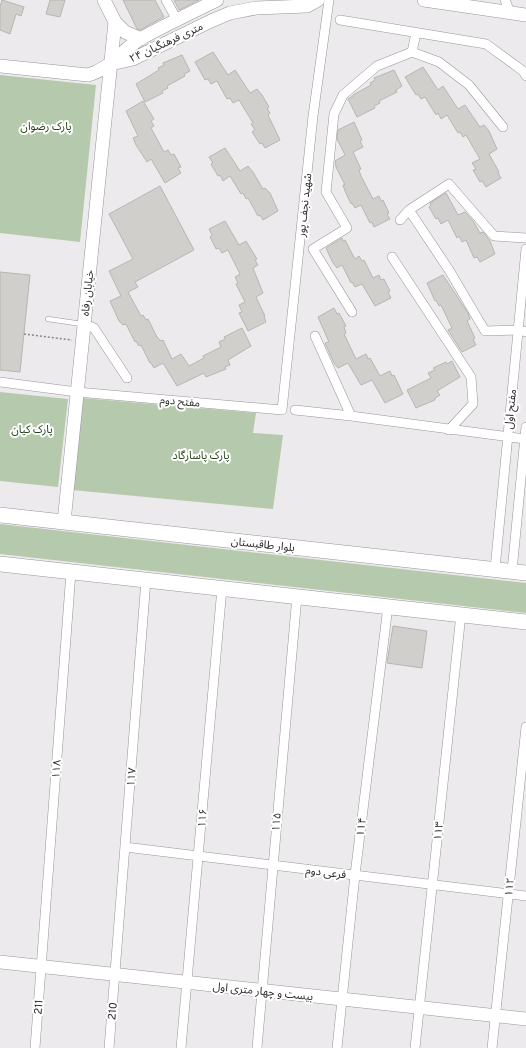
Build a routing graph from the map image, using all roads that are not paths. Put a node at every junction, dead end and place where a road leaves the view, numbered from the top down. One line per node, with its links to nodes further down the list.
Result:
1 (104, 0): 11 (street)
2 (166, 0): 9 (street)
3 (217, 0): 9 (street, ۲۴ متری فرهنگیان)
4 (318, 0): 15 (street, ۲۴ متری فرهنگیان)
5 (329, 0): 32 (street, شهید نجف پور)
6 (424, 0): 7 (street)
7 (508, 6): 8 (street)
8 (526, 14)
9 (177, 20): 13 (street, ۲۴ متری فرهنگیان)
10 (340, 20): 12 (street)
11 (115, 22): 13 (street); 15 (street, خیابان رفاه)
12 (416, 33): 14 (street); 17 (street)
13 (141, 39): 15 (street, ۲۴ متری فرهنگیان)
14 (412, 52): 18 (street); 24 (street)
15 (111, 64): 16 (street); 26 (street, خیابان رفاه)
16 (0, 66)
17 (526, 76)
18 (503, 127)
19 (409, 210): 20 (street); 21 (street); 27 (street)
20 (400, 220)
21 (526, 238)
22 (526, 249): 27 (street, مفتح اول)
23 (392, 257): 36 (street)
24 (352, 312)
25 (48, 319): 26 (lane)
26 (84, 324): 29 (street); 31 (street, خیابان رفاه)
27 (522, 331): 37 (street, مفتح اول)
28 (315, 336): 34 (street)
29 (127, 378)
30 (0, 382): 31 (street, مفتح دوم)
31 (77, 392): 32 (street, مفتح دوم); 40 (street, خیابان رفاه)
32 (282, 410)
33 (295, 410): 34 (street)
34 (351, 416): 36 (street)
35 (526, 427): 38 (street, مفتح اول)
36 (449, 430): 37 (street)
37 (508, 437): 38 (street); 42 (street, مفتح اول)
38 (525, 439): 44 (street, مفتح اول)
39 (0, 515): 40 (main road, بلوار طاقبستان)
40 (64, 522): 42 (main road, بلوار طاقبستان)
41 (0, 564): 43 (main road)
42 (495, 569): 44 (main road, بلوار طاقبستان)
43 (71, 572): 45 (main road); 60 (street, ۱۱۸)
44 (519, 572)
45 (146, 580): 46 (main road); 52 (street, ۱۱۷)
46 (222, 588): 47 (main road); 53 (street, ۱۱۶)
47 (297, 596): 48 (main road); 54 (street, ۱۱۵)
48 (388, 606): 49 (main road); 55 (street, ۱۱۴)
49 (461, 614): 50 (main road); 56 (street, ۱۱۳)
50 (526, 622)
51 (526, 727): 57 (street, ۱۱۲)
52 (125, 847): 53 (street, فرعی دوم); 61 (street, ۱۱۷)
53 (199, 856): 54 (street, فرعی دوم); 62 (street, ۱۱۶)
54 (273, 865): 55 (street, فرعی دوم); 63 (street, ۱۱۵)
55 (355, 875): 56 (street, فرعی دوم); 64 (street, ۱۱۴)
56 (432, 885): 57 (street, فرعی دوم); 65 (street, ۱۱۳)
57 (508, 894): 58 (street, فرعی دوم); 66 (street, ۱۱۲)
58 (526, 896)
59 (0, 962): 60 (street, بیست و چهار متری اول)
60 (41, 967): 61 (street, بیست و چهار متری اول); 68 (street, 211)
61 (115, 975): 62 (street, بیست و چهار متری اول); 69 (street, 210)
62 (188, 982): 63 (street, بیست و چهار متری اول); 70 (street, ۱۱۶)
63 (261, 990): 64 (street, بیست و چهار متری اول); 71 (street, ۱۱۵)
64 (341, 999): 65 (street, بیست و چهار متری اول); 72 (street, ۱۱۴)
65 (418, 1008): 66 (street, بیست و چهار متری اول); 73 (street, ۱۱۳)
66 (496, 1015): 67 (street, بیست و چهار متری اول); 74 (street, ۱۱۲)
67 (526, 1019)
68 (35, 1048)
69 (109, 1048)
70 (181, 1048)
71 (257, 1048)
72 (336, 1048)
73 (415, 1048)
74 (492, 1048)

